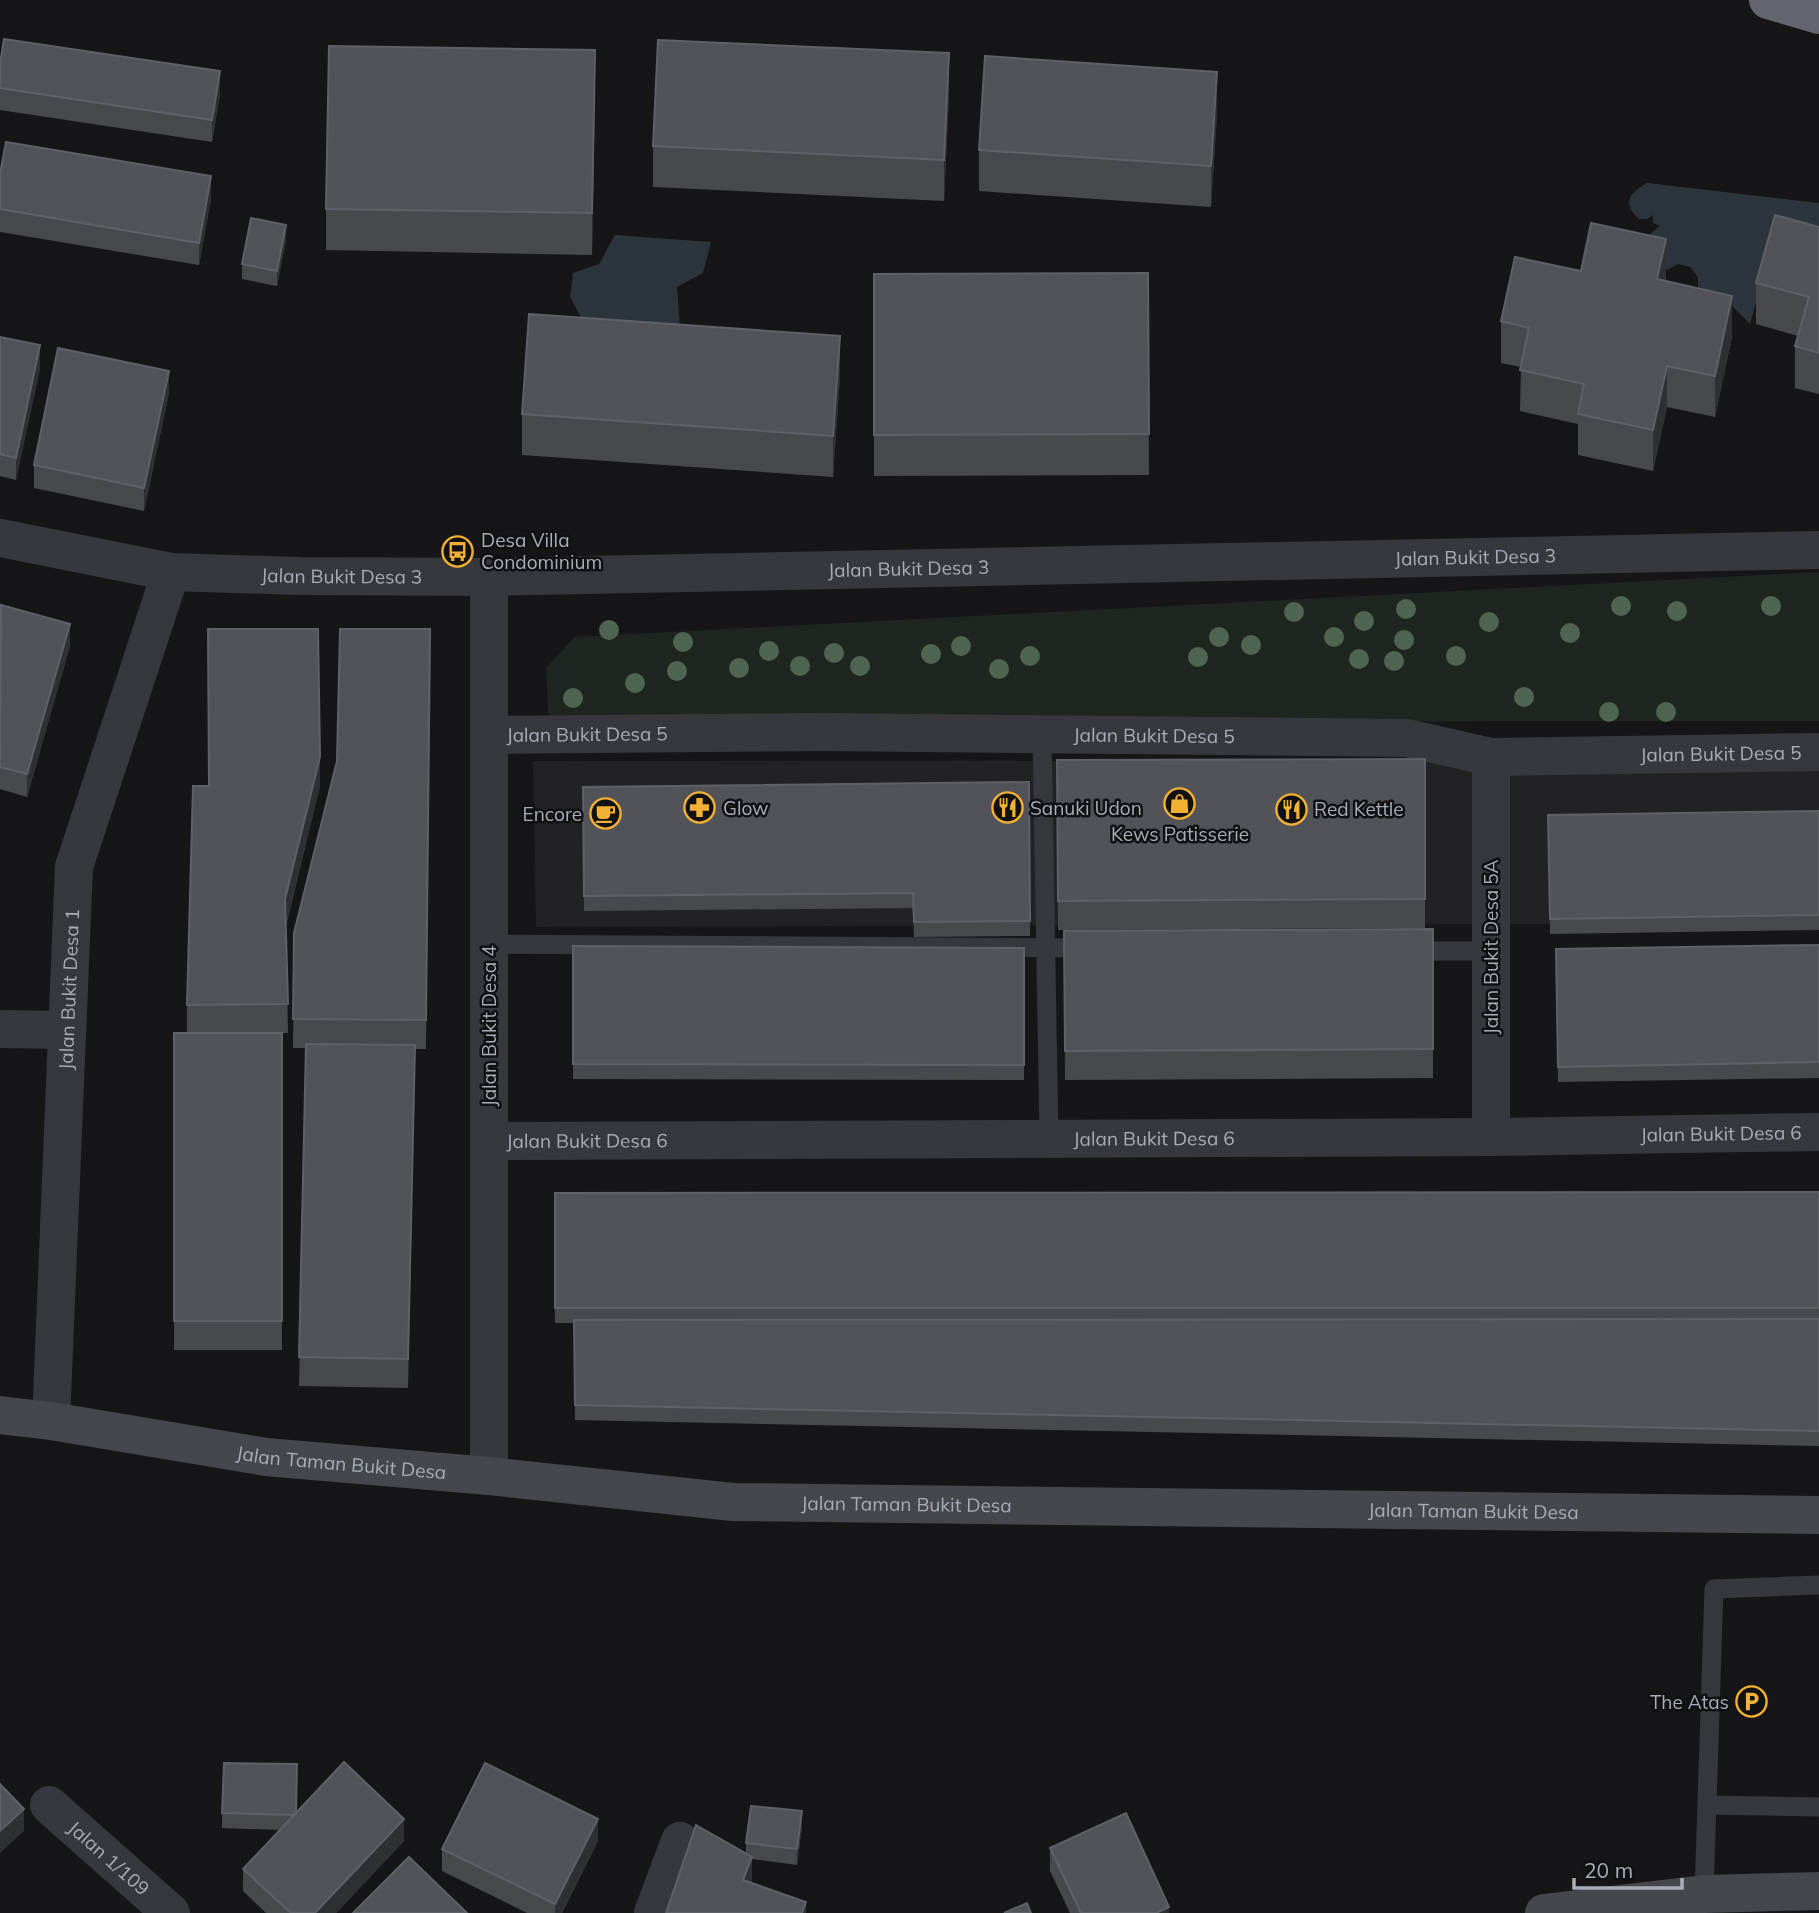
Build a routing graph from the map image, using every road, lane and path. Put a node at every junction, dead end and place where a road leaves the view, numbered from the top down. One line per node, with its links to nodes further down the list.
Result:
1 (1768, 0): 4 (highway)
2 (1794, 0): 3 (highway)
3 (1819, 7)
4 (1819, 15)
5 (0, 538): 7 (street, Jalan Bukit Desa 3)
6 (1819, 550): 8 (street, Jalan Bukit Desa 3)
7 (171, 572): 8 (street, Jalan Bukit Desa 3); 19 (street, Jalan Bukit Desa 1)
8 (489, 577): 10 (street, Jalan Bukit Desa 4)
9 (1042, 734): 10 (street, Jalan Bukit Desa 5); 12 (street, Jalan Bukit Desa 5); 14 (lane)
10 (489, 735): 13 (street, Jalan Bukit Desa 4)
11 (1819, 752): 12 (street, Jalan Bukit Desa 5)
12 (1491, 757): 17 (street, Jalan Bukit Desa 5A)
13 (489, 944): 14 (lane); 23 (street, Jalan Bukit Desa 4)
14 (1045, 948): 15 (lane); 22 (lane)
15 (1101, 948)
16 (1394, 950): 17 (lane)
17 (1492, 951): 21 (street, Jalan Bukit Desa 5A)
18 (0, 1029): 19 (street)
19 (66, 1030): 25 (street, Jalan Bukit Desa 1)
20 (1819, 1132): 21 (street, Jalan Bukit Desa 6)
21 (1492, 1137): 22 (street, Jalan Bukit Desa 6)
22 (1049, 1138): 23 (street, Jalan Bukit Desa 6)
23 (489, 1141): 26 (street, Jalan Bukit Desa 4)
24 (0, 1415): 25 (street, Jalan Taman Bukit Desa)
25 (51, 1422): 26 (street, Jalan Taman Bukit Desa)
26 (489, 1476): 27 (street, Jalan Taman Bukit Desa)
27 (1819, 1515)
28 (1819, 1585): 30 (lane)
29 (49, 1805): 35 (street, Jalan 1/109)
30 (1707, 1805): 31 (lane); 34 (lane)
31 (1819, 1807)
32 (680, 1841): 36 (street)
33 (1819, 1891): 34 (street)
34 (1704, 1894): 37 (street)
35 (171, 1913)
36 (653, 1913)
37 (1544, 1913)

